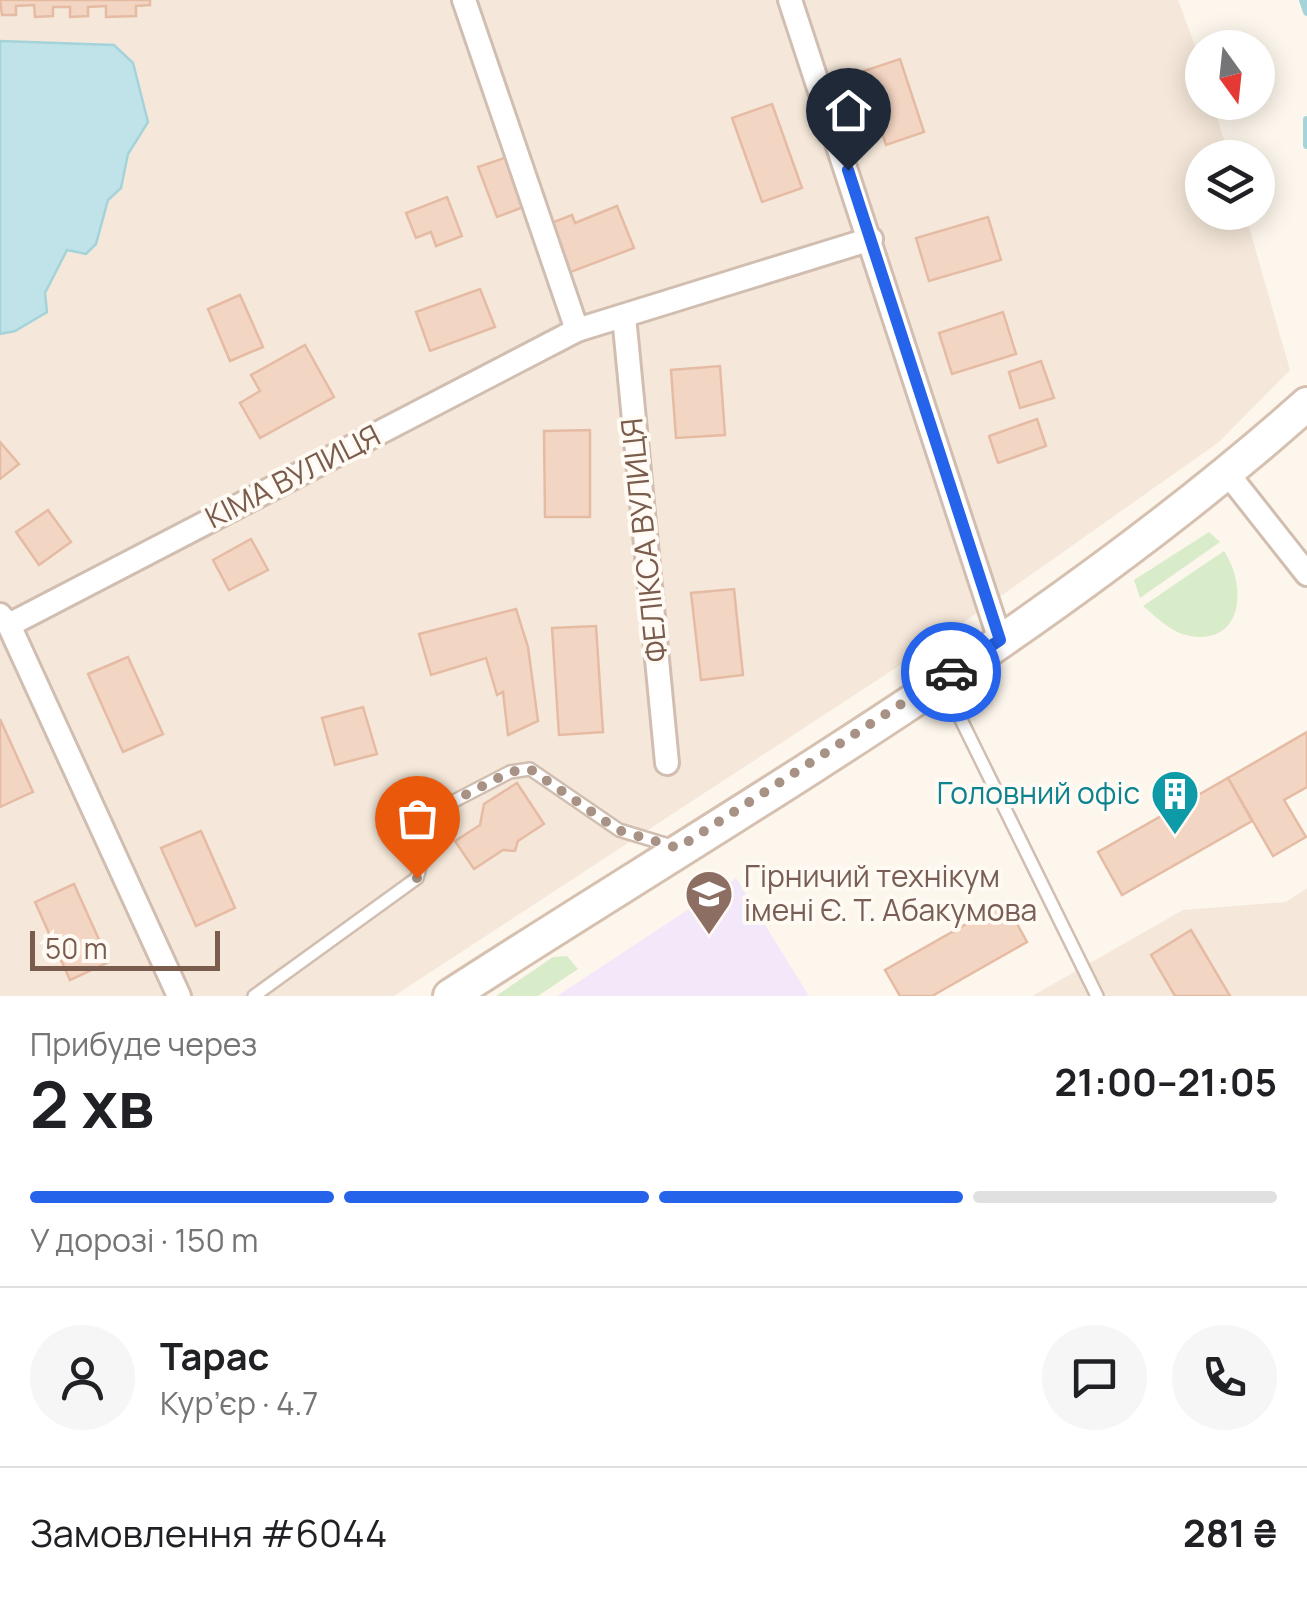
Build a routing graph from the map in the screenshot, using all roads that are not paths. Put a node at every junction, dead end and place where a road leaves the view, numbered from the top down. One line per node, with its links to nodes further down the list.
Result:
1 (464, 0): 5 (street)
2 (790, 0): 3 (street)
3 (871, 239): 4 (street, КІМА ВУЛИЦЯ); 10 (street)
4 (624, 316): 5 (street, КІМА ВУЛИЦЯ); 12 (street, ФЕЛІКСА ВУЛИЦЯ)
5 (577, 330): 9 (street, КІМА ВУЛИЦЯ)
6 (1307, 404): 7 (main road)
7 (1228, 474): 8 (street); 10 (main road)
8 (1307, 574)
9 (5, 620): 14 (street)
10 (1000, 640): 11 (main road)
11 (941, 679): 13 (main road); 17 (lane)
12 (667, 763)
13 (678, 848): 15 (lane); 16 (main road)
14 (179, 996)
15 (254, 996)
16 (450, 996)
17 (1097, 996)

